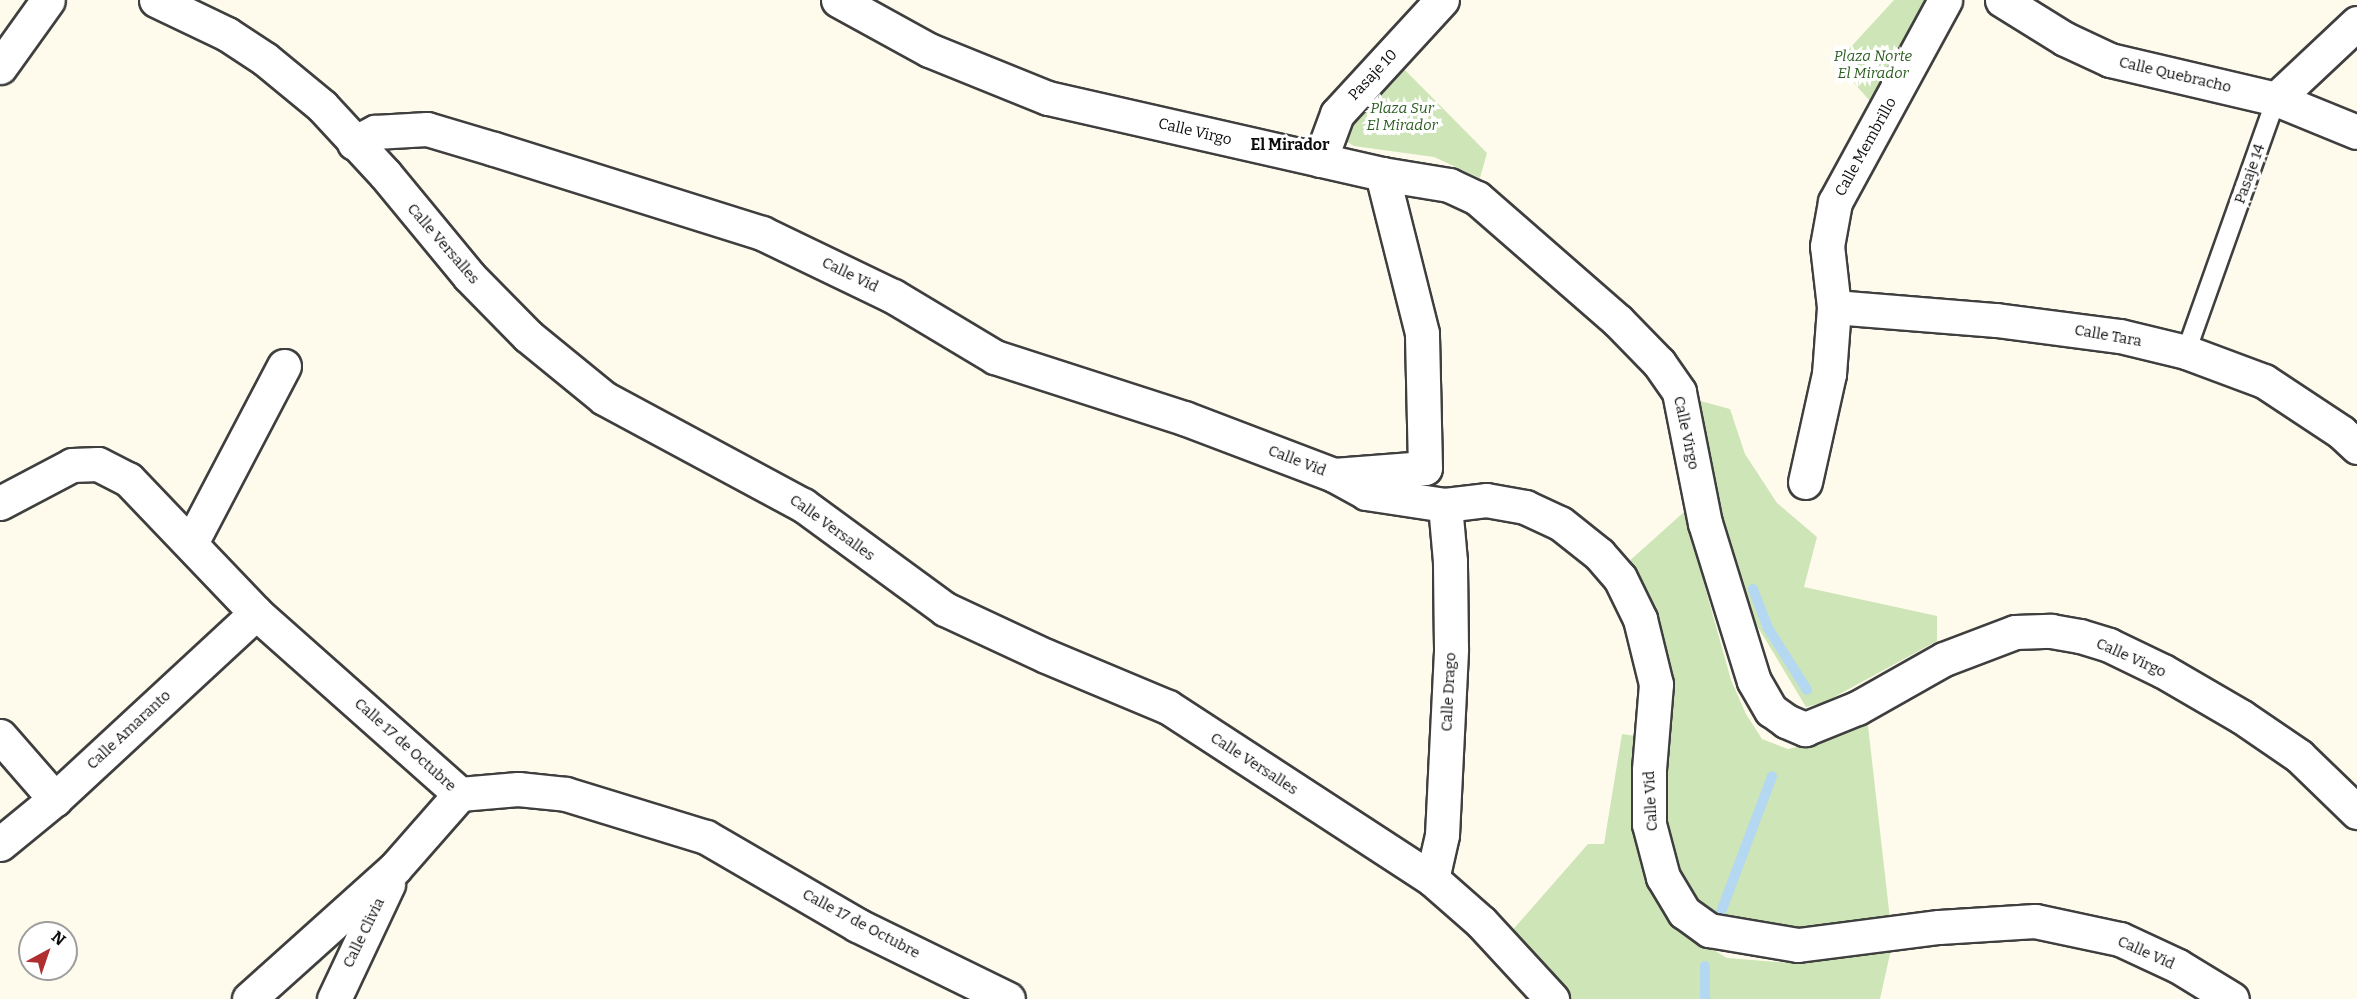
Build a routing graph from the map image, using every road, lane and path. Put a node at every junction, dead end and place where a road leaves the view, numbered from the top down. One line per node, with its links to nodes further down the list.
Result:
1 (48, 0): 8 (street)
2 (156, 0): 11 (street, Calle Versalles)
3 (838, 0): 12 (street, Calle Virgo)
4 (1442, 0): 12 (street, Pasaje 10)
5 (1945, 0): 14 (street, Calle Membrillo)
6 (2002, 0): 9 (street, Calle Quebracho)
7 (2357, 23): 9 (street, Pasaje 14)
8 (0, 67)
9 (2277, 99): 10 (street, Calle Quebracho); 15 (lane, Pasaje 14)
10 (2357, 132)
11 (354, 143): 18 (street, Calle Vid); 30 (street, Calle Versalles)
12 (1320, 160): 13 (street, Calle Virgo)
13 (1382, 174): 18 (street, Calle Vid); 27 (street, Calle Virgo)
14 (1833, 307): 15 (street, Calle Tara); 19 (street, Calle Membrillo)
15 (2186, 352): 17 (street, Calle Tara)
16 (284, 366): 22 (street)
17 (2357, 447)
18 (1334, 476): 21 (street, Calle Vid)
19 (1806, 482)
20 (0, 503): 22 (street, Calle 17 de Octubre)
21 (1445, 505): 30 (street, Calle Drago); 35 (street, Calle Vid)
22 (191, 543): 23 (street, Calle 17 de Octubre)
23 (256, 613): 25 (street, Calle 17 de Octubre); 26 (street, Calle Amaranto)
24 (0, 736): 26 (street)
25 (460, 794): 29 (street); 33 (street, Calle 17 de Octubre)
26 (55, 799): 28 (street, Calle Amaranto)
27 (2357, 812)
28 (0, 844)
29 (395, 868): 31 (street); 32 (street, Calle Clivia)
30 (1432, 879): 34 (street, Calle Versalles)
31 (249, 999)
32 (334, 999)
33 (1008, 999)
34 (1552, 999)
35 (2232, 999)

